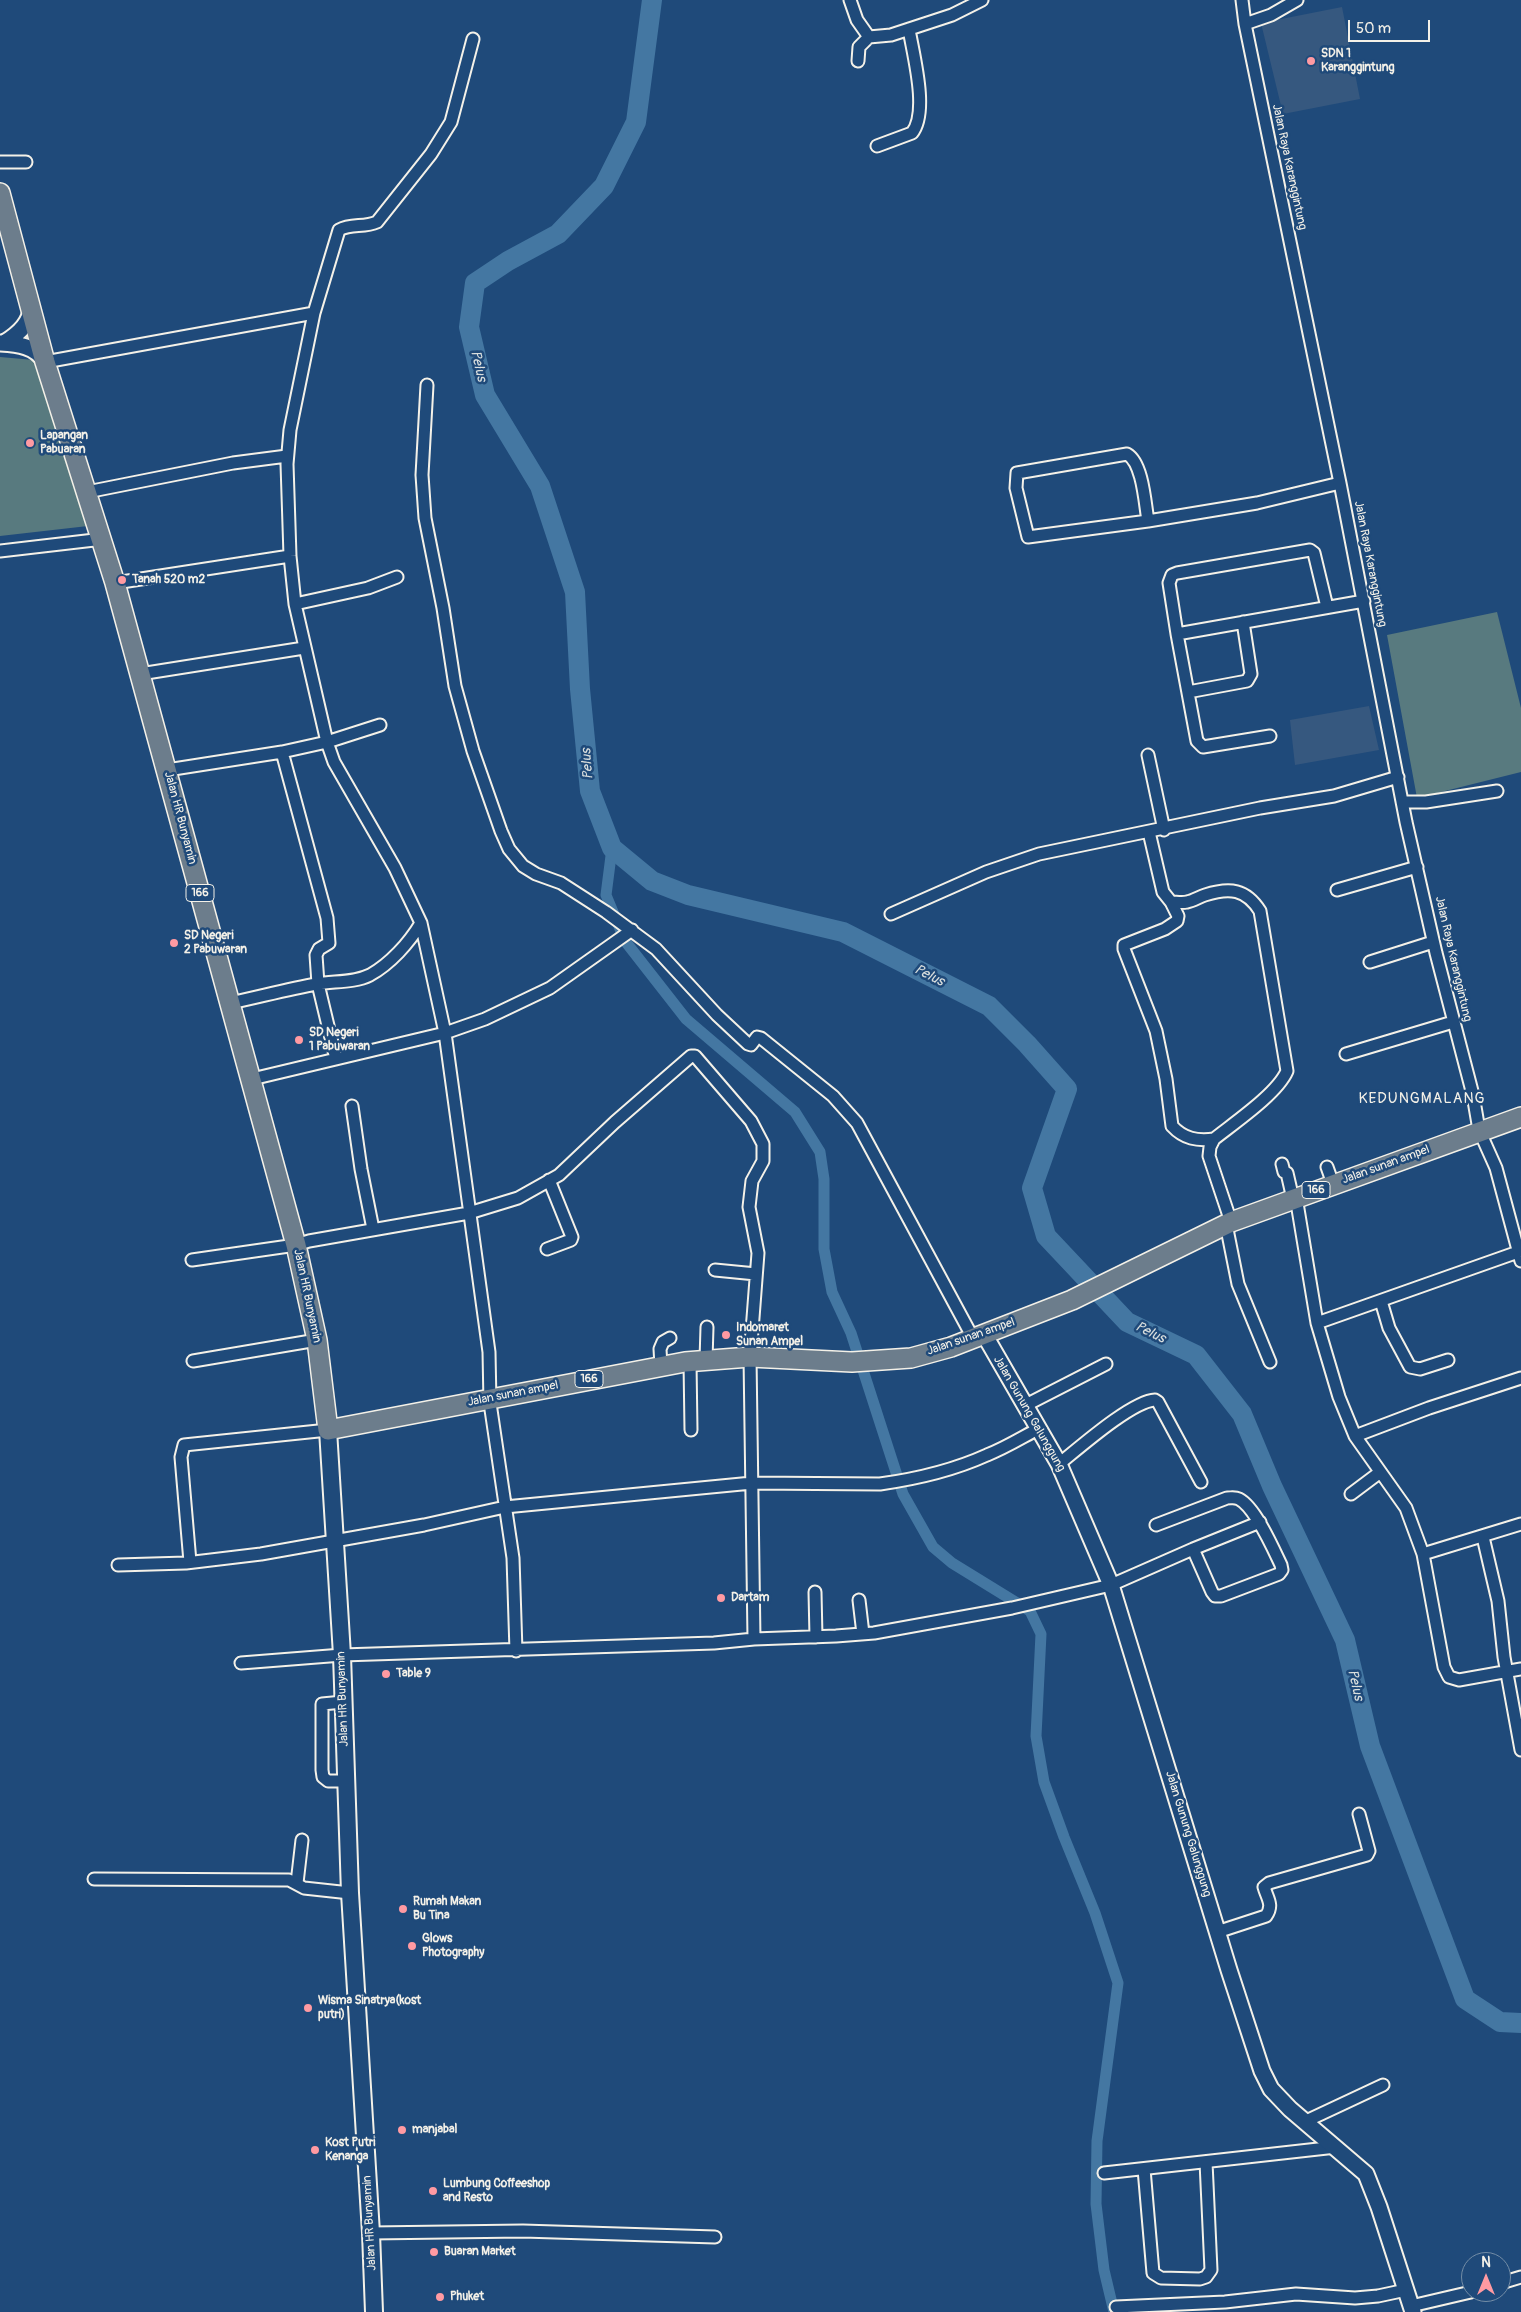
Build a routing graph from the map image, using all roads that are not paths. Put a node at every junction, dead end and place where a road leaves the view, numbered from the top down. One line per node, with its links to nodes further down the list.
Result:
1 (850, 0): 7 (street)
2 (982, 0): 6 (street)
3 (1242, 0): 5 (street, Jalan Raya Karanggintung)
4 (1297, 0): 5 (street)
5 (1245, 24): 20 (street, Jalan Raya Karanggintung)
6 (909, 29): 7 (street); 10 (street)
7 (869, 37): 9 (street)
8 (472, 39): 15 (street)
9 (858, 60)
10 (877, 146)
11 (0, 162): 12 (street)
12 (26, 162)
13 (0, 193): 14 (main road, 166)
14 (30, 303): 16 (street); 17 (main road, 166)
15 (314, 313): 17 (street); 19 (street)
16 (2, 343): 17 (street)
17 (45, 362): 21 (main road, Jalan HR Bunyamin / 166)
18 (427, 385): 52 (street)
19 (287, 456): 21 (street); 25 (street)
20 (1340, 484): 22 (street); 28 (street, Jalan Raya Karanggintung)
21 (86, 492): 23 (main road, Jalan HR Bunyamin / 166)
22 (1148, 521): 22 (street)
23 (103, 539): 24 (street); 27 (main road, Jalan HR Bunyamin / 166)
24 (0, 551)
25 (290, 556): 27 (street); 29 (street)
26 (397, 577): 29 (street)
27 (115, 582): 34 (main road, Jalan HR Bunyamin / 166)
28 (1364, 601): 30 (street); 42 (street, Jalan Raya Karanggintung)
29 (295, 604): 33 (street)
30 (1327, 607): 31 (street); 32 (street)
31 (1243, 622): 32 (street); 35 (street)
32 (1177, 634): 35 (street)
33 (304, 648): 34 (street); 38 (street)
34 (140, 674): 41 (main road, Jalan HR Bunyamin / 166)
35 (1188, 692): 37 (street)
36 (380, 725): 38 (street)
37 (1270, 736)
38 (327, 742): 39 (street); 51 (street)
39 (282, 752): 41 (street); 55 (street)
40 (1148, 755): 45 (street)
41 (167, 770): 56 (main road, Jalan HR Bunyamin / 166)
42 (1398, 777): 44 (street, Jalan Raya Karanggintung); 45 (street)
43 (1497, 791): 44 (street)
44 (1402, 802): 47 (street, Jalan Raya Karanggintung)
45 (1164, 830): 46 (street)
46 (1149, 832): 49 (street); 50 (street)
47 (1417, 866): 48 (street); 53 (street, Jalan Raya Karanggintung)
48 (1337, 890)
49 (1171, 902): 65 (street); 65 (street)
50 (891, 914)
51 (421, 923): 55 (street); 58 (street)
52 (632, 930): 58 (street); 82 (street)
53 (1433, 942): 54 (street); 57 (street, Jalan Raya Karanggintung)
54 (1370, 962)
55 (318, 984): 56 (street); 60 (street)
56 (230, 1004): 61 (main road, Jalan HR Bunyamin / 166)
57 (1453, 1022): 59 (street); 64 (street, Jalan Raya Karanggintung)
58 (445, 1033): 60 (street); 69 (street)
59 (1346, 1054)
60 (336, 1059): 61 (street)
61 (252, 1079): 73 (main road, Jalan HR Bunyamin / 166)
62 (352, 1106): 72 (street)
63 (1521, 1117): 64 (main road, Jalan sunan ampel / 166)
64 (1480, 1130): 68 (main road, Jalan sunan ampel / 166); 71 (street, Jalan Raya Karanggintung)
65 (1214, 1140): 70 (street)
66 (1282, 1164): 68 (street)
67 (549, 1180): 69 (street); 74 (street); 78 (street)
68 (1294, 1198): 70 (main road, Jalan sunan ampel / 166); 80 (street)
69 (469, 1213): 72 (street); 93 (street)
70 (1229, 1223): 82 (main road, Jalan sunan ampel / 166); 89 (street)
71 (1516, 1224): 75 (street, Jalan Raya Karanggintung)
72 (374, 1230): 73 (street)
73 (296, 1245): 76 (street); 84 (main road, Jalan HR Bunyamin / 166)
74 (547, 1249)
75 (1520, 1257): 79 (street)
76 (192, 1260)
77 (715, 1270): 78 (street)
78 (756, 1274): 85 (street)
79 (1381, 1301): 80 (street); 86 (street)
80 (1318, 1323): 98 (street)
81 (707, 1328): 88 (street)
82 (978, 1336): 85 (main road, Jalan sunan ampel / 166); 94 (street, Jalan Gunung Galunggung)
83 (670, 1338): 91 (street)
84 (317, 1340): 87 (street); 96 (main road, Jalan HR Bunyamin / 166)
85 (750, 1357): 88 (main road, Jalan sunan ampel / 166); 102 (street)
86 (1448, 1360)
87 (193, 1361)
88 (698, 1361): 91 (main road, Jalan sunan ampel / 166); 97 (street)
89 (1270, 1362)
90 (1106, 1364): 94 (street)
91 (661, 1366): 93 (main road, Jalan sunan ampel / 166)
92 (1521, 1378): 98 (street)
93 (490, 1399): 96 (main road, Jalan sunan ampel / 166); 104 (street)
94 (1024, 1406): 95 (street, Jalan Gunung Galunggung)
95 (1038, 1429): 99 (street, Jalan Gunung Galunggung); 102 (street)
96 (328, 1430): 109 (main road, Jalan HR Bunyamin); 112 (street)
97 (691, 1430)
98 (1356, 1436): 100 (street)
99 (1059, 1464): 101 (street); 114 (street, Jalan Gunung Galunggung)
100 (1379, 1473): 103 (street); 111 (street)
101 (1201, 1482)
102 (752, 1483): 104 (street); 119 (street)
103 (1351, 1494)
104 (505, 1507): 109 (street); 120 (street)
105 (1260, 1522): 106 (street); 110 (street); 110 (street)
106 (1156, 1524)
107 (1521, 1524): 108 (street)
108 (1483, 1537): 111 (street); 124 (street)
109 (334, 1541): 112 (street); 121 (main road, Jalan HR Bunyamin)
110 (1193, 1549): 114 (street)
111 (1423, 1554): 124 (street)
112 (190, 1562): 113 (street)
113 (118, 1566)
114 (1111, 1585): 117 (street); 133 (street, Jalan Gunung Galunggung)
115 (815, 1592): 118 (street)
116 (859, 1600): 117 (street)
117 (863, 1634): 118 (street)
118 (816, 1637): 119 (street)
119 (754, 1639): 120 (street)
120 (516, 1651): 121 (street)
121 (342, 1655): 122 (street); 125 (main road, Jalan HR Bunyamin)
122 (241, 1663)
123 (1521, 1669): 124 (street)
124 (1507, 1672): 126 (street)
125 (343, 1702): 127 (main road, Jalan HR Bunyamin); 127 (street)
126 (1521, 1750)
127 (346, 1781): 132 (main road, Jalan HR Bunyamin)
128 (1359, 1814): 133 (street)
129 (302, 1840): 131 (street)
130 (94, 1879): 131 (street)
131 (297, 1883): 132 (street)
132 (350, 1893): 140 (main road, Jalan HR Bunyamin)
133 (1217, 1932): 135 (street, Jalan Gunung Galunggung)
134 (1383, 2085): 135 (street)
135 (1304, 2122): 136 (street, Jalan Gunung Galunggung)
136 (1336, 2147): 137 (street); 142 (street, Jalan Gunung Galunggung)
137 (1206, 2162): 138 (street); 138 (street)
138 (1144, 2169): 139 (street)
139 (1104, 2173)
140 (371, 2232): 141 (street); 146 (main road, Jalan HR Bunyamin)
141 (715, 2237)
142 (1406, 2290): 144 (street); 145 (street, Jalan Gunung Galunggung)
143 (1461, 2295): 145 (street)
144 (1116, 2307)
145 (1412, 2309)
146 (374, 2312)

